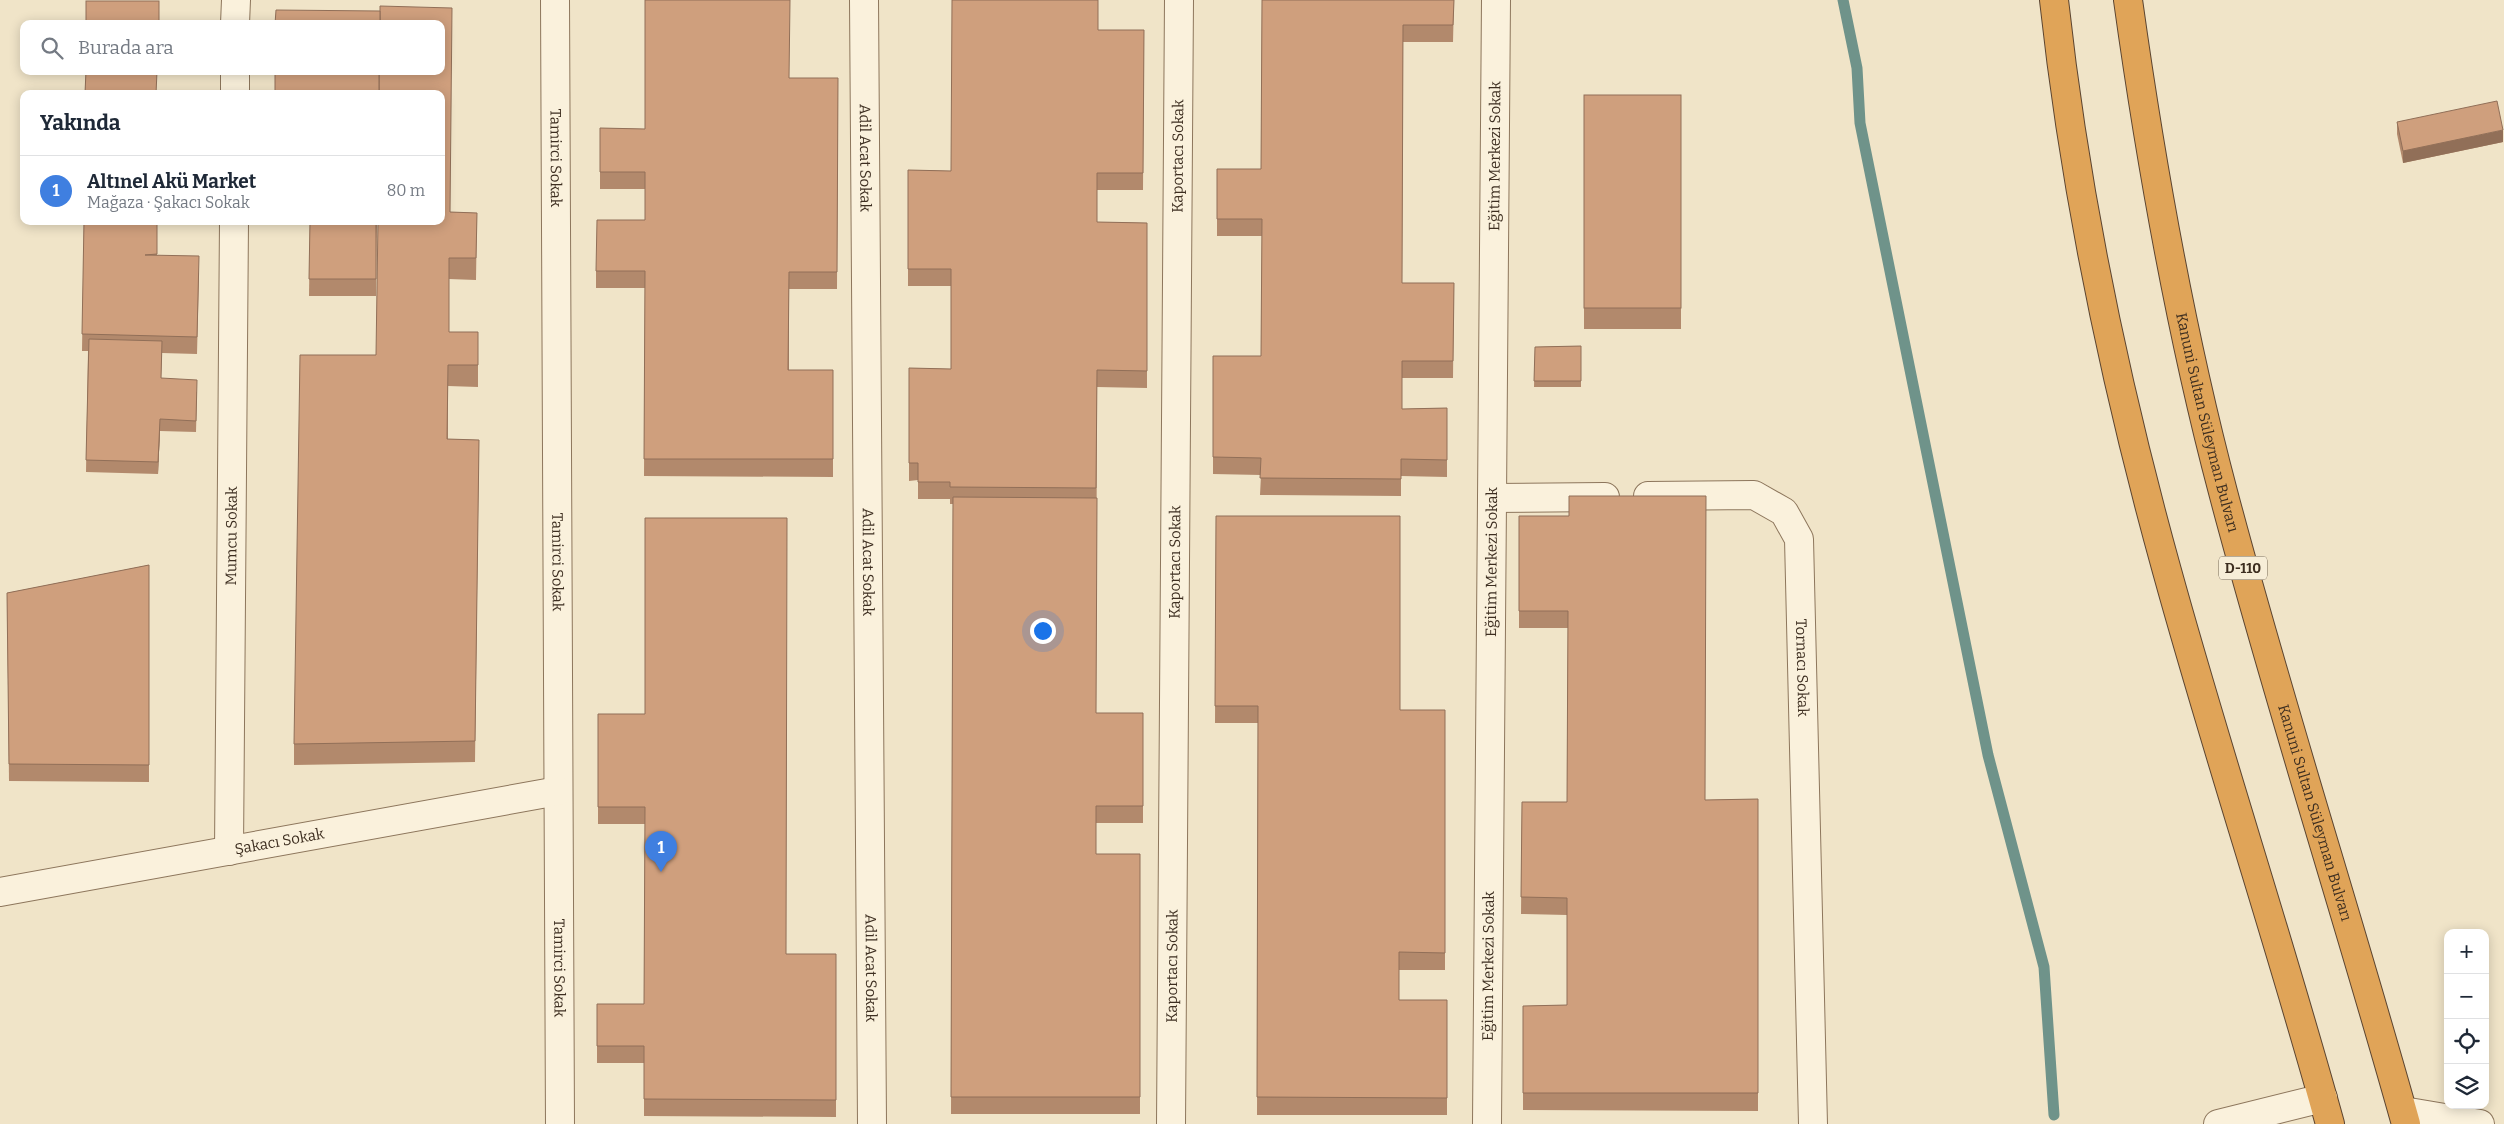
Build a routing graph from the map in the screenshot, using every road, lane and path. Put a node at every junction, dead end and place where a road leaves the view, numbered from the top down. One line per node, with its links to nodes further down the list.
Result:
1 (236, 0): 8 (street)
2 (555, 0): 13 (street, Tamirci Sokak)
3 (864, 0): 19 (street, Adil Acat Sokak)
4 (1179, 0): 20 (street, Kaportacı Sokak)
5 (1496, 0): 12 (street, Eğitim Merkezi Sokak)
6 (2054, 0): 16 (highway)
7 (2128, 0): 17 (highway, Kanuni Sultan Süleyman Bulvarı / D-110)
8 (235, 20)
9 (235, 75): 10 (street)
10 (235, 90)
11 (234, 225): 14 (street, Mumcu Sokak)
12 (1492, 498): 21 (street, Eğitim Merkezi Sokak); 22 (street, Tornacı Sokak)
13 (558, 791): 14 (street, Şakacı Sokak); 18 (street, Tamirci Sokak)
14 (229, 851): 15 (street, Şakacı Sokak)
15 (0, 892)
16 (2323, 1098): 23 (street); 24 (highway)
17 (2404, 1118): 25 (street)
18 (560, 1124)
19 (872, 1124)
20 (1172, 1124)
21 (1487, 1124)
22 (1813, 1124)
23 (2218, 1124)
24 (2330, 1124)
25 (2480, 1124)

